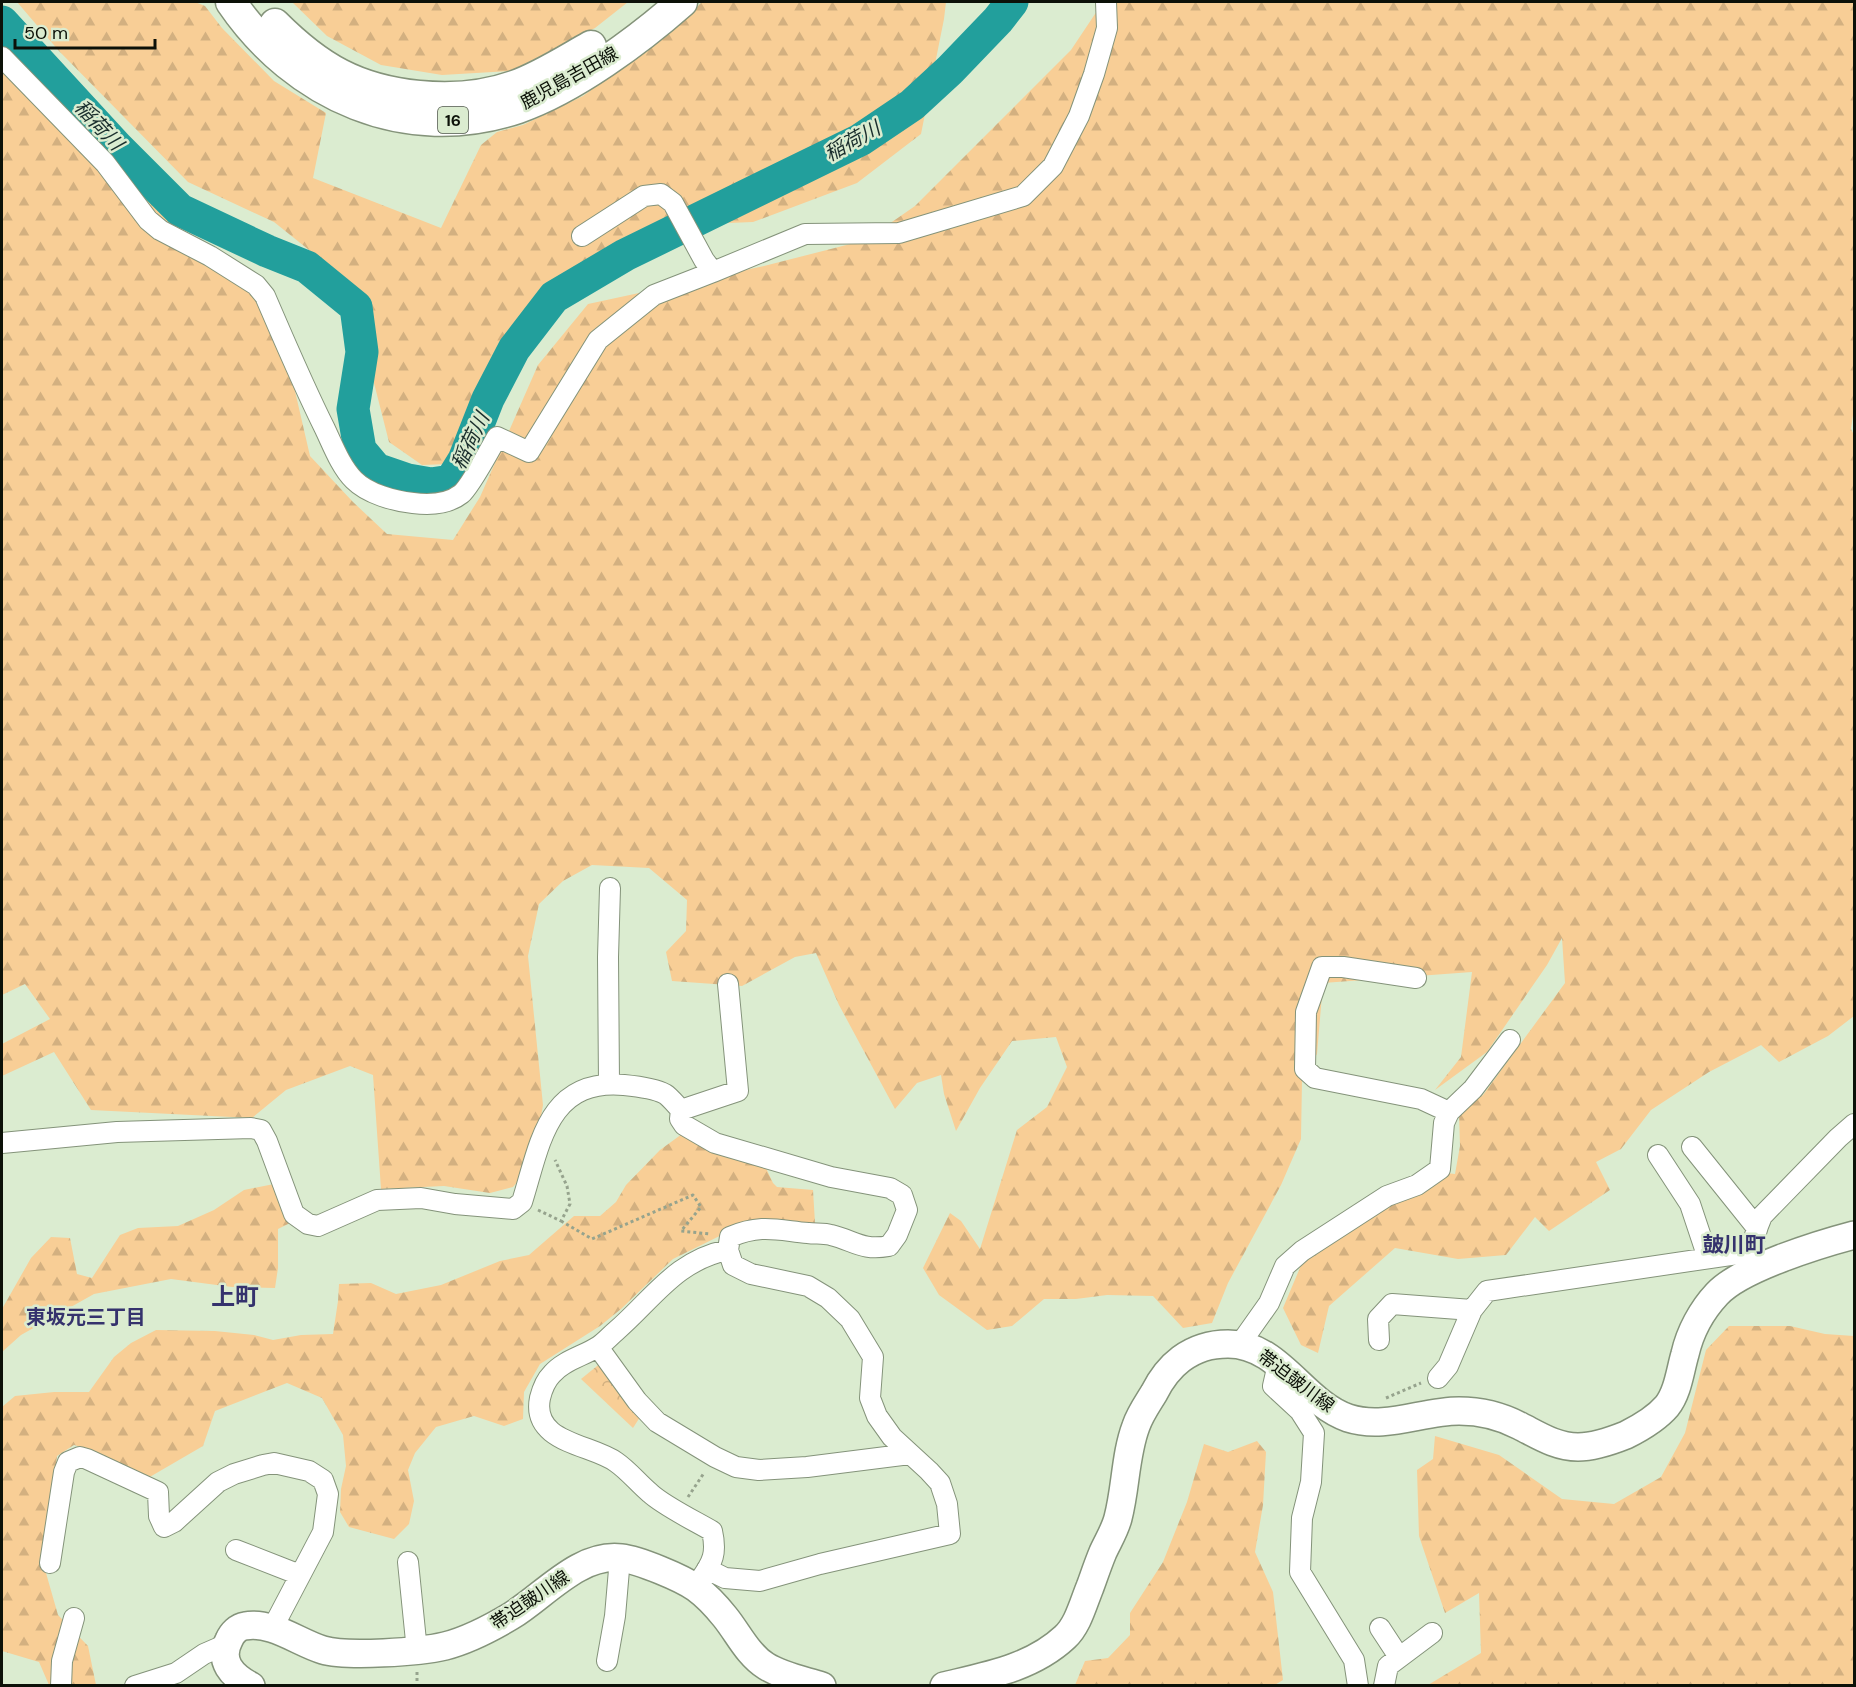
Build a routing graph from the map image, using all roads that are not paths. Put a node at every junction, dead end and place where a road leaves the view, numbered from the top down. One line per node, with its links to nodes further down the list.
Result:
1 (231, 2): 4 (main road, 鹿児島吉田線 / 16)
2 (256, 2): 3 (main road, 鹿児島吉田線 / 16)
3 (650, 2)
4 (682, 2)
5 (1106, 2): 8 (street)
6 (2, 57): 8 (street)
7 (582, 236): 8 (street)
8 (709, 266)
9 (610, 888): 13 (street)
10 (1416, 978): 15 (street)
11 (728, 984): 14 (street)
12 (1510, 1040): 15 (street)
13 (609, 1084): 14 (street); 17 (street)
14 (681, 1110): 22 (street)
15 (1449, 1112): 27 (street)
16 (1854, 1124): 20 (street)
17 (2, 1143)
18 (1692, 1147): 20 (street)
19 (1658, 1155): 23 (street)
20 (1757, 1228): 24 (street)
21 (1854, 1235): 24 (street, 帯迫皷川線)
22 (729, 1243): 28 (street); 31 (street)
23 (1708, 1258): 24 (street); 25 (street)
24 (1753, 1261): 29 (street, 帯迫皷川線)
25 (1472, 1310): 26 (street); 30 (street)
26 (1380, 1340)
27 (1240, 1344): 29 (street, 帯迫皷川線); 50 (street, 帯迫皷川線)
28 (598, 1347): 31 (street); 37 (street)
29 (1278, 1364): 51 (street)
30 (1438, 1378)
31 (910, 1454): 37 (street)
32 (236, 1550): 36 (street)
33 (620, 1558): 37 (street, 帯迫皷川線); 43 (street, 帯迫皷川線); 45 (street)
34 (408, 1562): 43 (street)
35 (50, 1563): 36 (street)
36 (300, 1575): 40 (street)
37 (701, 1578): 49 (street, 帯迫皷川線)
38 (74, 1618): 46 (street)
39 (1380, 1628): 44 (street)
40 (272, 1629): 42 (street, 帯迫皷川線); 43 (street, 帯迫皷川線)
41 (1432, 1632): 44 (street)
42 (226, 1644): 47 (street); 48 (street)
43 (417, 1651)
44 (1399, 1658): 52 (street)
45 (607, 1661)
46 (61, 1686)
47 (135, 1686)
48 (251, 1686)
49 (822, 1686)
50 (944, 1686)
51 (1358, 1686)
52 (1384, 1686)

